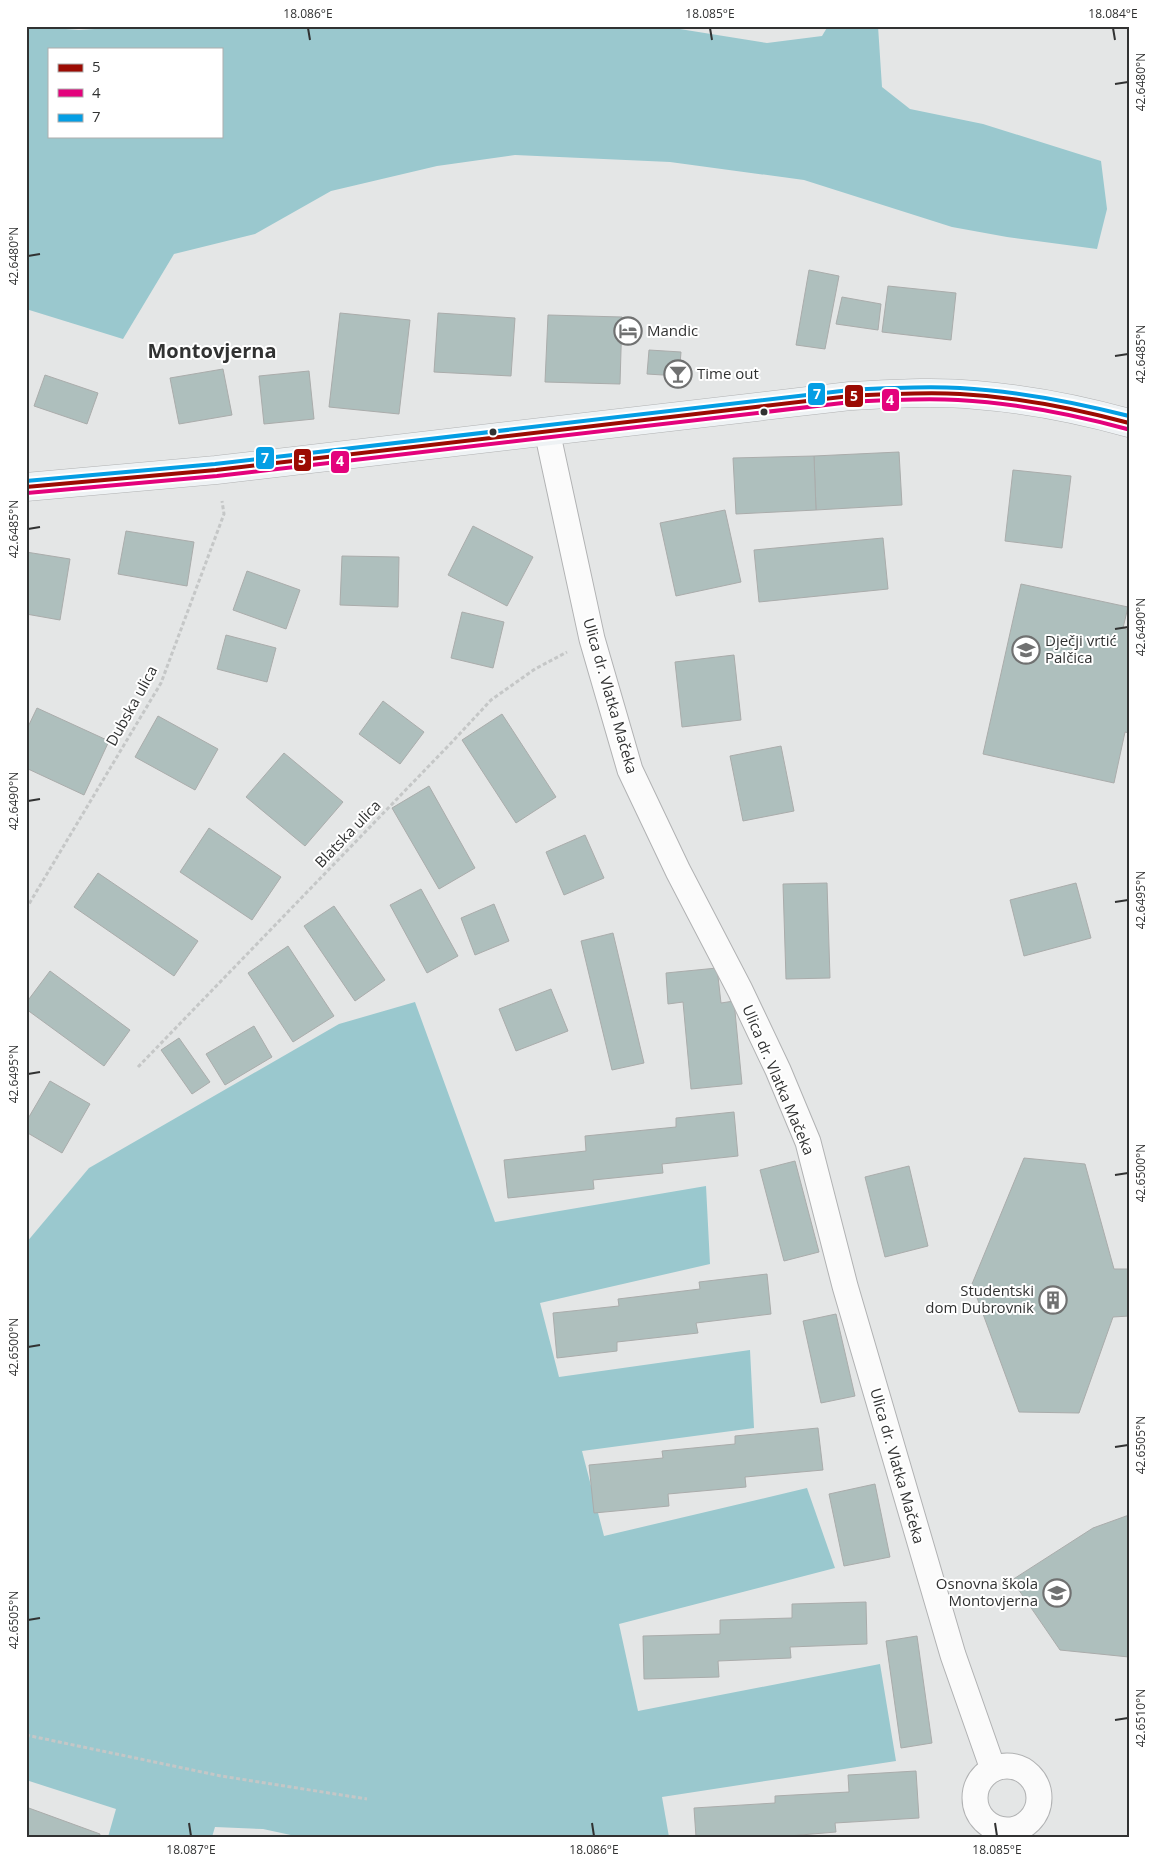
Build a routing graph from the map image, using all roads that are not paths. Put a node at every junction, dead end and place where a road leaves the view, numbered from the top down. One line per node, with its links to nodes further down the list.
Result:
1 (1129, 423): 2 (main road)
2 (548, 431): 3 (main road); 4 (street, Ulica dr. Vlatka Mačeka)
3 (26, 487)
4 (993, 1769): 5 (street); 5 (street)
5 (1017, 1833)

